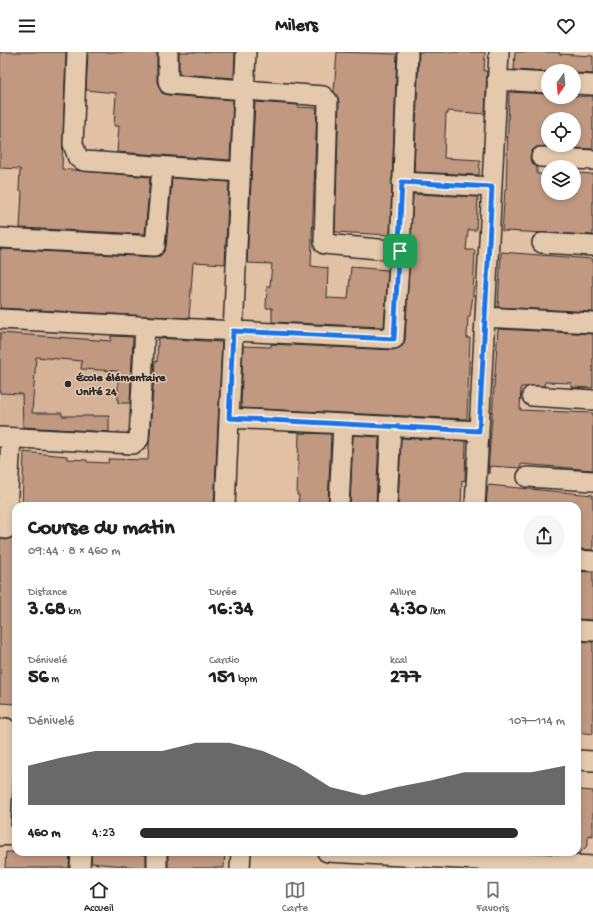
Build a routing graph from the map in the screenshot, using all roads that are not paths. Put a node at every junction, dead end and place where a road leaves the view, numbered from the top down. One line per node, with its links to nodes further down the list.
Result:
1 (77, 52): 13 (street)
2 (168, 52): 10 (street)
3 (246, 52): 10 (street)
4 (408, 52): 15 (street)
5 (499, 52): 6 (street)
6 (497, 80): 7 (street); 16 (street)
7 (541, 83)
8 (581, 84): 9 (street)
9 (593, 85)
10 (244, 91): 14 (street); 20 (street)
11 (541, 157): 12 (street)
12 (593, 160)
13 (162, 168): 14 (street); 17 (street)
14 (241, 172): 25 (street)
15 (402, 182): 16 (street); 20 (street)
16 (492, 187): 21 (street)
17 (0, 238)
18 (542, 243): 19 (street)
19 (593, 246)
20 (400, 251): 25 (street)
21 (485, 317): 23 (street); 31 (street)
22 (0, 319): 24 (street)
23 (593, 323)
24 (145, 327): 25 (street); 32 (street)
25 (233, 331): 28 (street)
26 (532, 396): 27 (street)
27 (593, 400)
28 (229, 418): 29 (street); 35 (street)
29 (343, 424): 30 (street); 36 (street)
30 (391, 426): 31 (street); 37 (street)
31 (479, 431): 38 (street)
32 (5, 438): 39 (street)
33 (527, 477): 34 (street)
34 (593, 481)
35 (225, 502)
36 (339, 502)
37 (387, 502)
38 (475, 502)
39 (7, 529)
40 (581, 560): 41 (street)
41 (593, 561)
42 (581, 630): 43 (street)
43 (593, 631)
44 (7, 728): 47 (street)
45 (581, 760): 46 (street)
46 (593, 761)
47 (0, 836): 48 (street)
48 (12, 836)
49 (81, 856): 55 (street)
50 (157, 856): 56 (street)
51 (241, 856): 57 (street)
52 (411, 856): 53 (street)
53 (483, 864): 54 (street)
54 (585, 864)
55 (80, 868)
56 (157, 868)
57 (240, 868)

